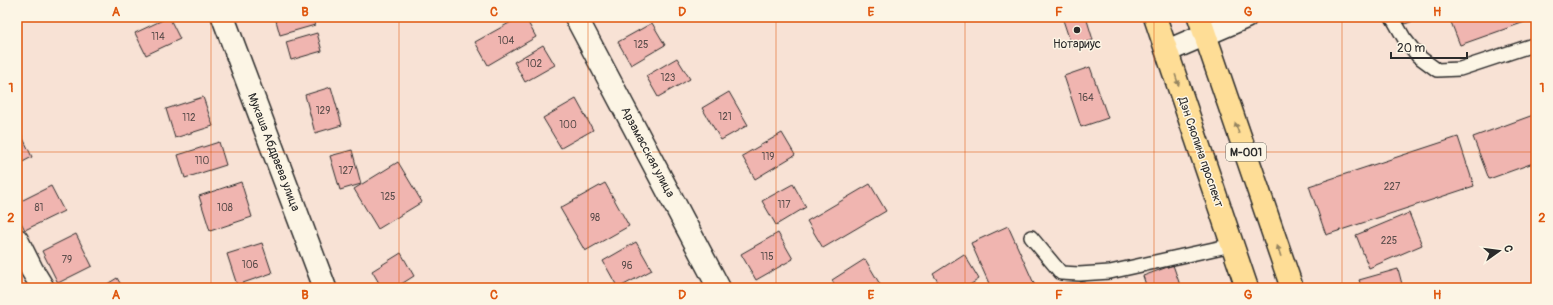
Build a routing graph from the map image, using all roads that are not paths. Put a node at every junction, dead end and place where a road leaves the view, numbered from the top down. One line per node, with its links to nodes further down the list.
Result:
1 (223, 17): 13 (street, Мукаша Абдраева улица)
2 (576, 17): 14 (street, Арзамасская улица)
3 (1155, 17): 8 (main road, Дэн Сяопина проспект)
4 (1246, 17): 6 (street)
5 (1392, 17): 7 (lane)
6 (1202, 26): 8 (street); 16 (main road, M-001, one-way to 6)
7 (1536, 44)
8 (1167, 51): 11 (main road, Дэн Сяопина проспект, one-way to 11)
9 (1031, 237): 11 (lane)
10 (17, 240): 12 (street)
11 (1232, 244): 15 (main road, Дэн Сяопина проспект)
12 (43, 288)
13 (325, 288)
14 (720, 288)
15 (1246, 288)
16 (1292, 288)

